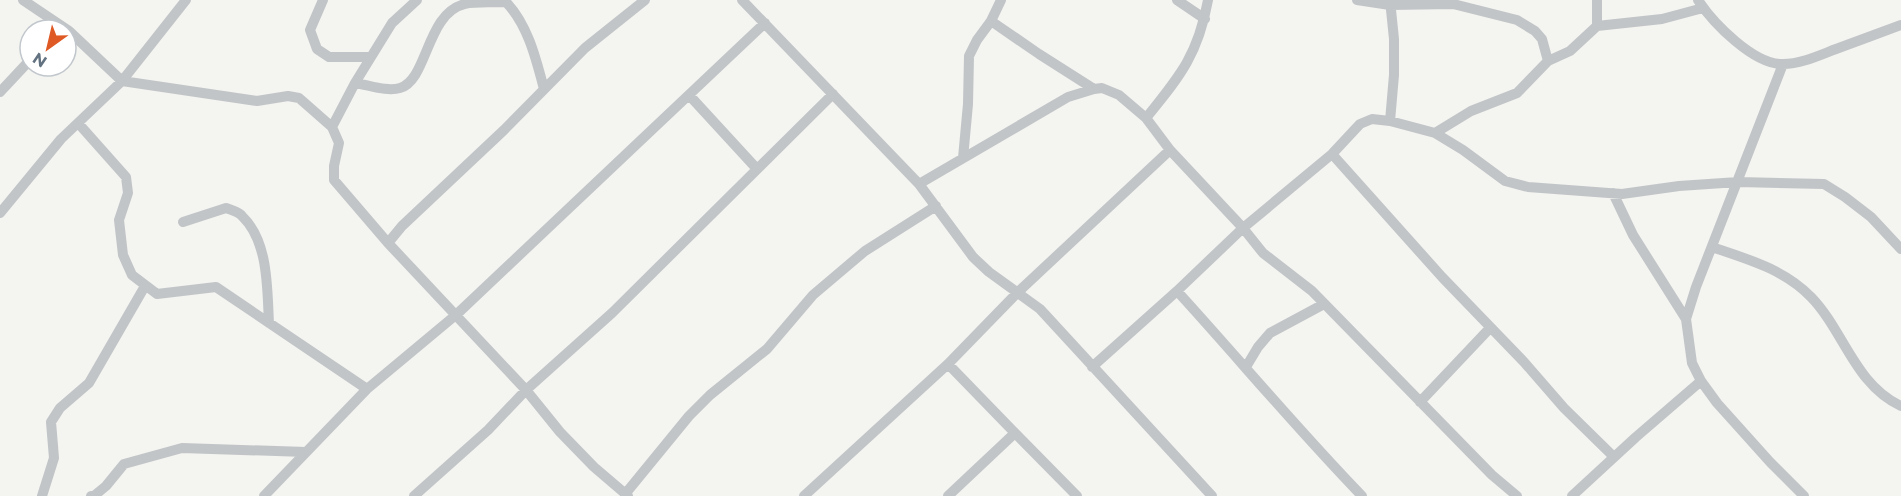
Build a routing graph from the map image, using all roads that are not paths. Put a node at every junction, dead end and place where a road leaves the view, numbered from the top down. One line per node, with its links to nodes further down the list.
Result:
1 (23, 0): 17 (street)
2 (186, 0): 28 (street)
3 (323, 0): 24 (street)
4 (417, 0): 24 (street)
5 (645, 0): 30 (street)
6 (742, 0): 20 (street)
7 (1001, 0): 19 (street)
8 (1178, 0): 18 (street)
9 (1208, 0): 18 (street)
10 (1357, 0): 14 (street)
11 (1463, 0): 16 (street)
12 (1597, 0): 22 (street)
13 (464, 2): 29 (street); 30 (street)
14 (1390, 3): 16 (street); 36 (street)
15 (1700, 4): 22 (street); 26 (street)
16 (1472, 10): 25 (street)
17 (48, 18)
18 (1205, 19): 35 (street)
19 (991, 21): 31 (street); 42 (street)
20 (765, 23): 33 (street); 34 (street)
21 (1901, 25): 26 (street)
22 (1597, 27): 25 (street)
23 (78, 42): 28 (street)
24 (371, 57): 29 (street)
25 (1548, 61): 39 (street)
26 (1783, 64): 44 (street)
27 (18, 73): 32 (street)
28 (122, 81): 37 (street); 38 (street)
29 (355, 83): 38 (street)
30 (544, 89): 51 (street)
31 (1094, 89): 35 (street); 42 (street)
32 (0, 93)
33 (833, 94): 43 (street); 45 (street)
34 (690, 95): 43 (street); 58 (street)
35 (1146, 118): 40 (street)
36 (1389, 121): 39 (street); 41 (street)
37 (78, 123): 48 (street); 54 (street)
38 (332, 127): 51 (street)
39 (1435, 133): 46 (street)
40 (1170, 150): 50 (street); 56 (street)
41 (1332, 154): 50 (street); 61 (street)
42 (963, 158): 45 (street)
43 (757, 169): 67 (street)
44 (1738, 182): 46 (street); 52 (street); 53 (street)
45 (919, 184): 47 (street)
46 (1613, 194): 59 (street)
47 (936, 206): 56 (street); 73 (street)
48 (0, 213)
49 (183, 222): 60 (street)
50 (1243, 228): 55 (street); 57 (street)
51 (388, 243): 58 (street)
52 (1712, 247): 59 (street); 69 (street)
53 (1901, 249)
54 (145, 286): 60 (street); 74 (street)
55 (1178, 291): 63 (street); 64 (street)
56 (1017, 293): 62 (street); 63 (street)
57 (1324, 304): 64 (street); 68 (street)
58 (457, 314): 66 (street); 67 (street)
59 (1686, 319): 65 (street)
60 (269, 323): 66 (street)
61 (1490, 328): 68 (street); 72 (street)
62 (948, 364): 70 (street); 79 (street)
63 (1092, 367): 82 (street)
64 (1246, 367): 83 (street)
65 (1701, 381): 72 (street); 86 (street)
66 (367, 389): 71 (street)
67 (526, 390): 73 (street); 78 (street)
68 (1420, 402): 84 (street)
69 (1901, 406)
70 (1015, 433): 80 (street); 81 (street)
71 (306, 452): 76 (street); 77 (street)
72 (1614, 457): 85 (street)
73 (627, 495)
74 (42, 496): 75 (street)
75 (48, 496)
76 (91, 496)
77 (264, 496)
78 (414, 496)
79 (804, 496)
80 (948, 496)
81 (1077, 496)
82 (1212, 496)
83 (1362, 496)
84 (1517, 496)
85 (1572, 496)
86 (1804, 496)

